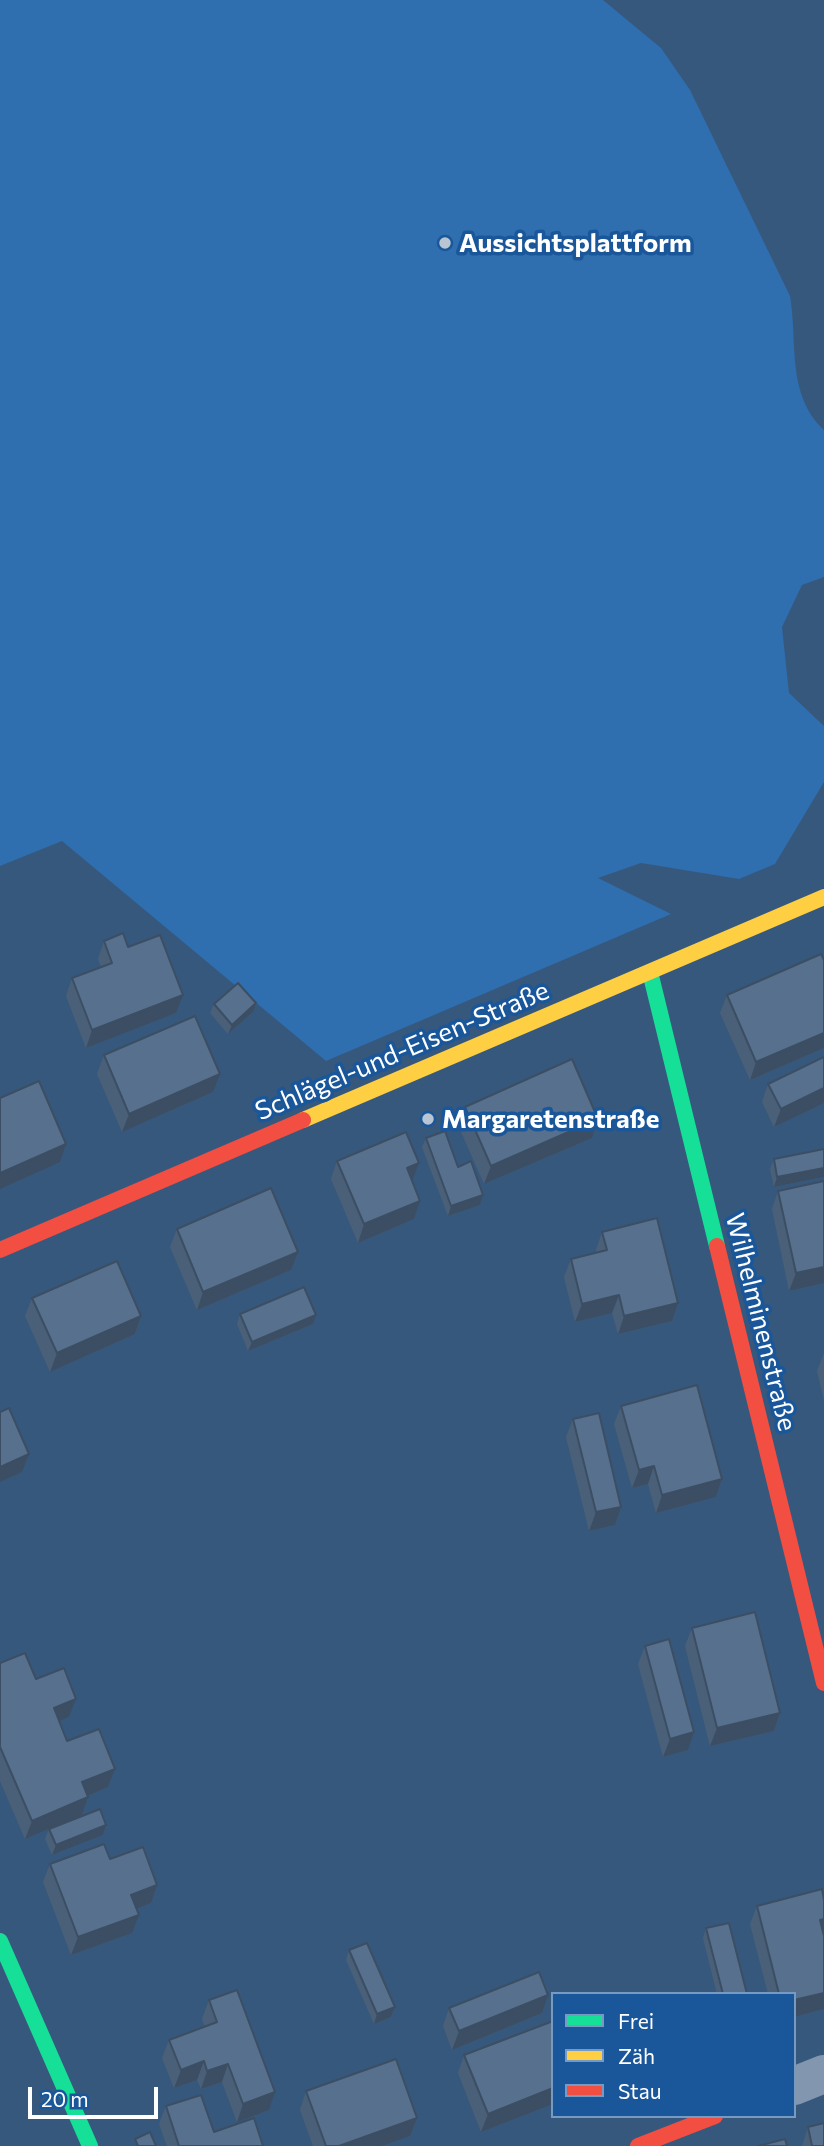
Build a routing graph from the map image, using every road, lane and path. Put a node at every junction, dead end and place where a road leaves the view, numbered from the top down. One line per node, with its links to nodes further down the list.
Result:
1 (824, 897): 2 (street, Schlägel-und-Eisen-Straße)
2 (650, 972): 3 (street, Schlägel-und-Eisen-Straße); 4 (street, Wilhelminenstraße)
3 (0, 1250)
4 (824, 1683)
5 (0, 1941): 9 (street)
6 (824, 2074): 7 (street)
7 (796, 2085)
8 (710, 2118): 10 (street)
9 (90, 2146)
10 (638, 2146)

